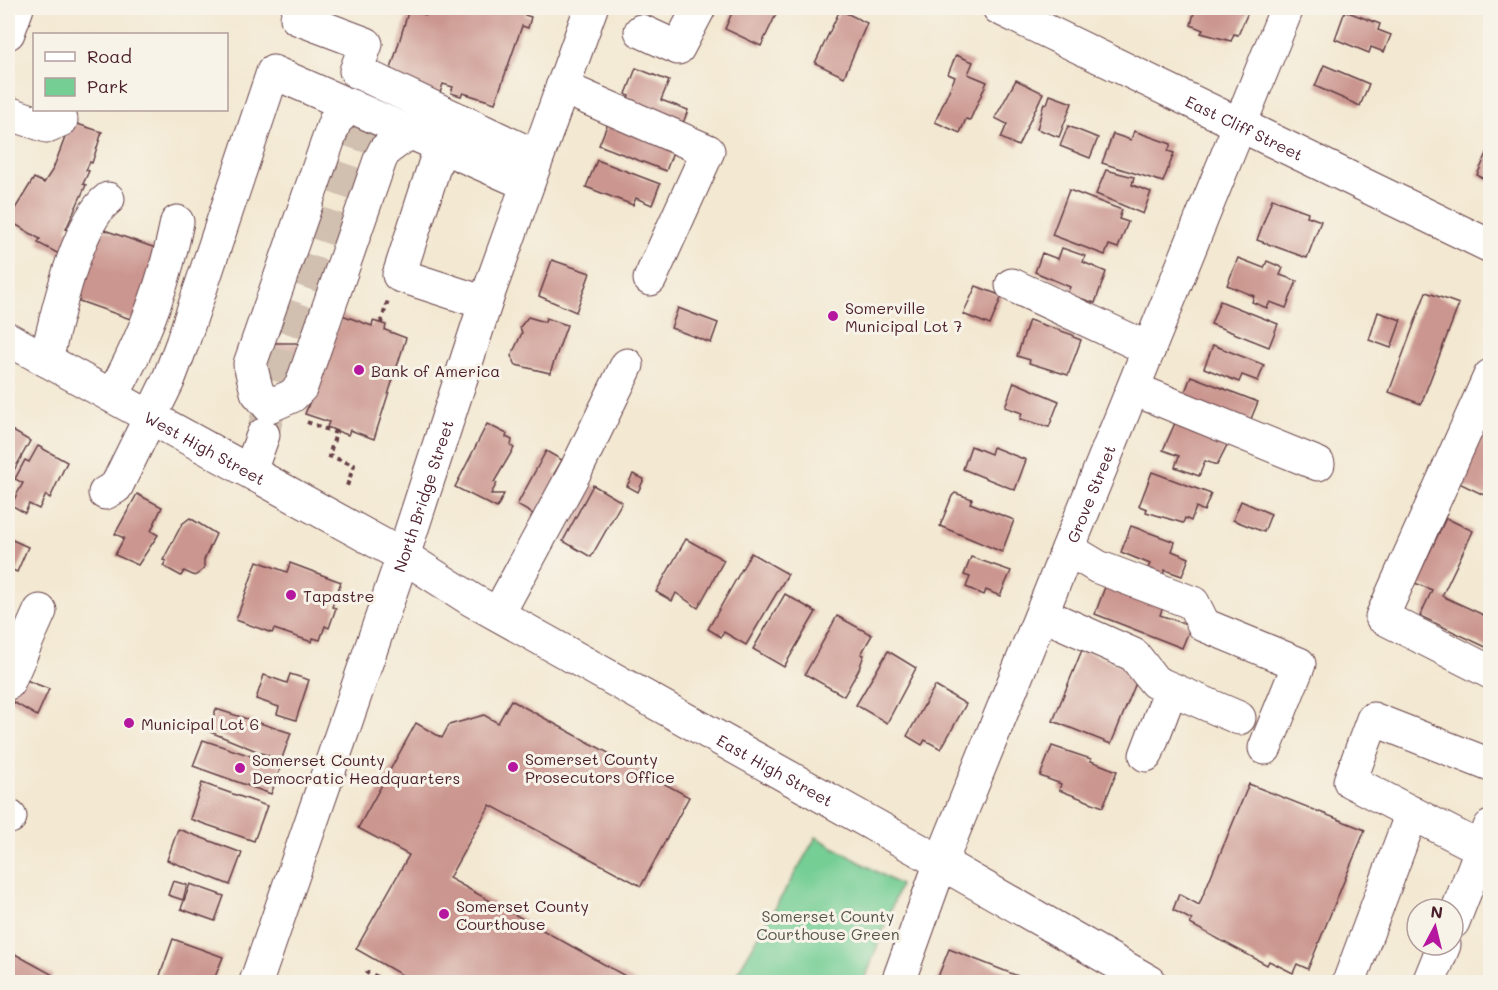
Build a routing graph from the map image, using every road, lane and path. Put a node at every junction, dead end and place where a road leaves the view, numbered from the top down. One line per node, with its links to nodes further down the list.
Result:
1 (16, 8): 8 (street)
2 (302, 8): 16 (street)
3 (699, 8): 7 (street)
4 (999, 8): 13 (street, East Cliff Street)
5 (1287, 8): 13 (street, Grove Street)
6 (583, 10): 9 (street, North Bridge Street)
7 (641, 31)
8 (8, 33)
9 (562, 87): 16 (street, North Bridge Street); 20 (street)
10 (351, 106): 14 (street); 30 (street); 31 (street)
11 (8, 113): 12 (street)
12 (61, 120)
13 (1240, 125): 19 (street, East Cliff Street); 24 (street, Grove Street)
14 (410, 132): 15 (street); 31 (street)
15 (441, 145): 16 (street); 22 (street)
16 (532, 170): 22 (street, North Bridge Street)
17 (108, 198): 25 (street)
18 (177, 222): 29 (street)
19 (1491, 246)
20 (650, 279)
21 (1012, 285): 24 (street)
22 (485, 303): 38 (street, North Bridge Street)
23 (8, 339): 25 (street, West High Street)
24 (1149, 349): 28 (street, Grove Street)
25 (46, 360): 29 (street, West High Street)
26 (627, 365): 39 (street)
27 (1491, 376): 42 (street)
28 (1134, 389): 33 (street); 37 (street, Grove Street)
29 (112, 396): 30 (street, West High Street)
30 (150, 416): 34 (street, West High Street); 36 (street)
31 (266, 420): 34 (street)
32 (304, 420): 35 (path)
33 (1318, 464)
34 (250, 471): 38 (street, West High Street)
35 (347, 486)
36 (105, 493)
37 (1068, 549): 40 (street, Grove Street); 46 (street)
38 (404, 556): 39 (street, East High Street); 54 (street, North Bridge Street)
39 (498, 614): 51 (street, East High Street)
40 (1042, 614): 44 (street); 51 (street, Grove Street)
41 (8, 632): 43 (street)
42 (1491, 672)
43 (8, 683)
44 (1171, 689): 45 (street); 47 (street)
45 (1239, 718)
46 (1265, 748)
47 (1146, 755)
48 (1491, 765): 49 (street)
49 (1412, 813): 50 (street); 59 (street)
50 (1486, 838): 52 (street)
51 (941, 862): 57 (street, Grove Street); 58 (street, East High Street)
52 (1463, 897)
53 (1439, 957): 60 (street)
54 (256, 982)
55 (361, 982): 56 (path)
56 (387, 982)
57 (898, 982)
58 (1150, 982)
59 (1348, 982)
60 (1429, 982)

